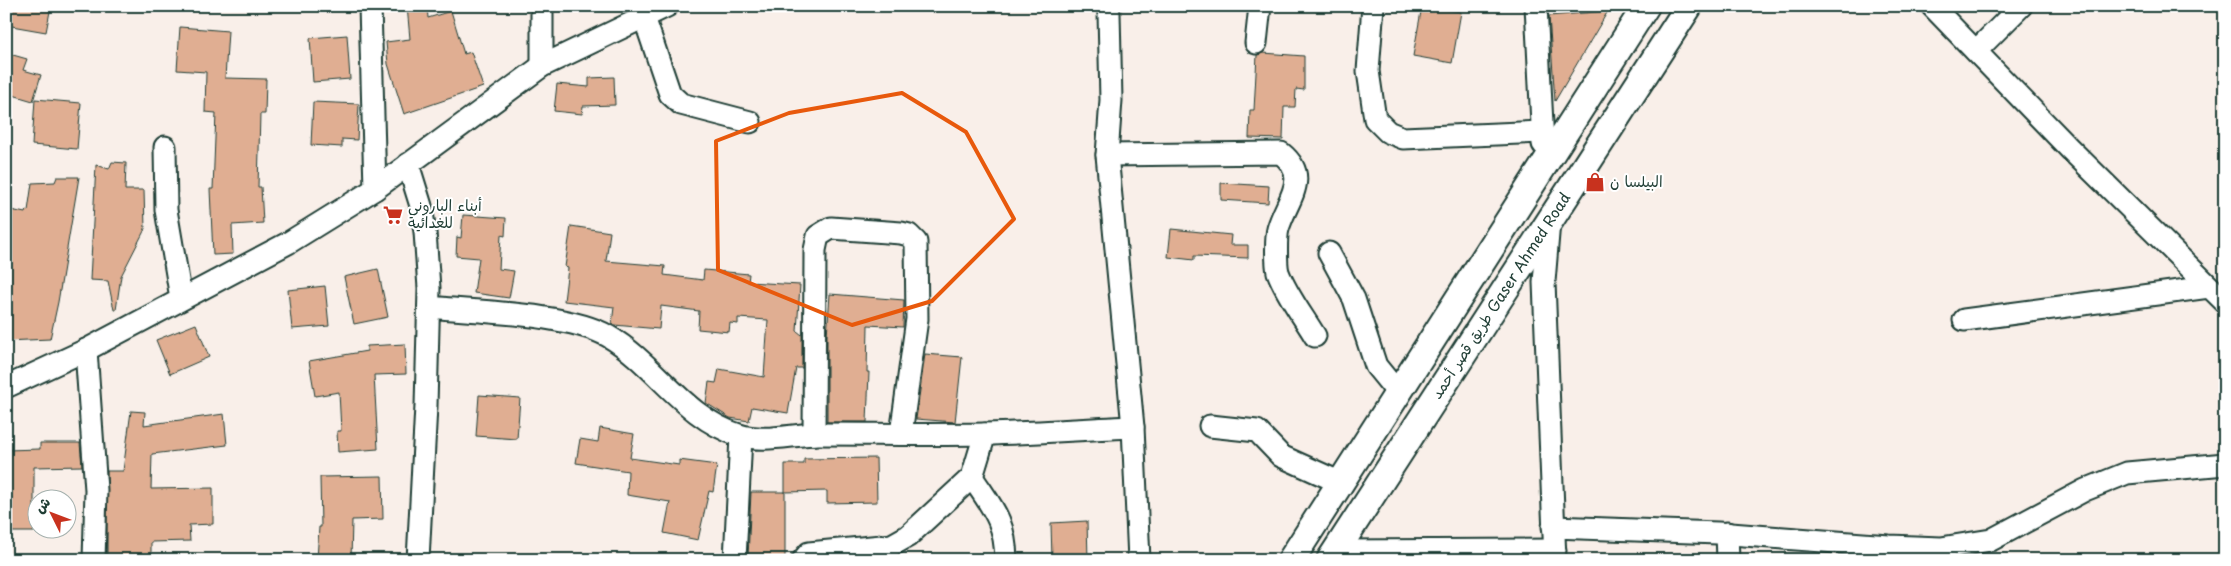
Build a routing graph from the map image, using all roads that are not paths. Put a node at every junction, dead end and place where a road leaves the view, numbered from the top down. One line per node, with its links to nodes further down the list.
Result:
1 (370, 6): 22 (street)
2 (542, 6): 15 (street)
3 (667, 6): 12 (street)
4 (1107, 6): 19 (street)
5 (1260, 6): 13 (street)
6 (1372, 6): 17 (street)
7 (1536, 6): 17 (street)
8 (1646, 6): 21 (main road)
9 (1688, 6): 23 (main road, طريق قصر أحمد Gaser Ahmed Road)
10 (1932, 6): 14 (street)
11 (2021, 6): 14 (street)
12 (644, 17): 15 (street); 16 (street)
13 (1256, 44)
14 (1976, 52): 25 (street)
15 (542, 66): 20 (street)
16 (750, 122)
17 (1542, 132): 21 (street)
18 (165, 147): 26 (street)
19 (1107, 155): 30 (street); 35 (street)
20 (408, 164): 22 (street); 28 (street)
21 (1544, 167): 33 (main road)
22 (375, 189): 26 (street)
23 (1549, 222): 43 (street); 45 (main road, طريق قصر أحمد Gaser Ahmed Road)
24 (1329, 253): 33 (street)
25 (2209, 287): 27 (street); 29 (street)
26 (181, 298): 31 (street)
27 (2225, 302)
28 (429, 307): 39 (street); 48 (street)
29 (1964, 320)
30 (1314, 336)
31 (86, 350): 32 (street); 47 (street)
32 (6, 386)
33 (1398, 393): 42 (main road)
34 (1210, 426): 42 (street)
35 (1133, 427): 38 (street); 52 (street)
36 (814, 434): 37 (street); 37 (street); 39 (street)
37 (901, 434): 38 (street)
38 (985, 434): 41 (street)
39 (741, 436): 49 (street)
40 (2225, 464): 44 (street)
41 (972, 477): 50 (street); 51 (street)
42 (1341, 483): 53 (main road)
43 (1553, 527): 44 (street); 46 (street)
44 (1727, 533): 54 (street)
45 (1333, 555): 46 (street)
46 (1555, 555)
47 (94, 560)
48 (418, 560)
49 (736, 560)
50 (803, 560)
51 (1006, 560)
52 (1139, 560)
53 (1291, 560)
54 (1728, 560)

